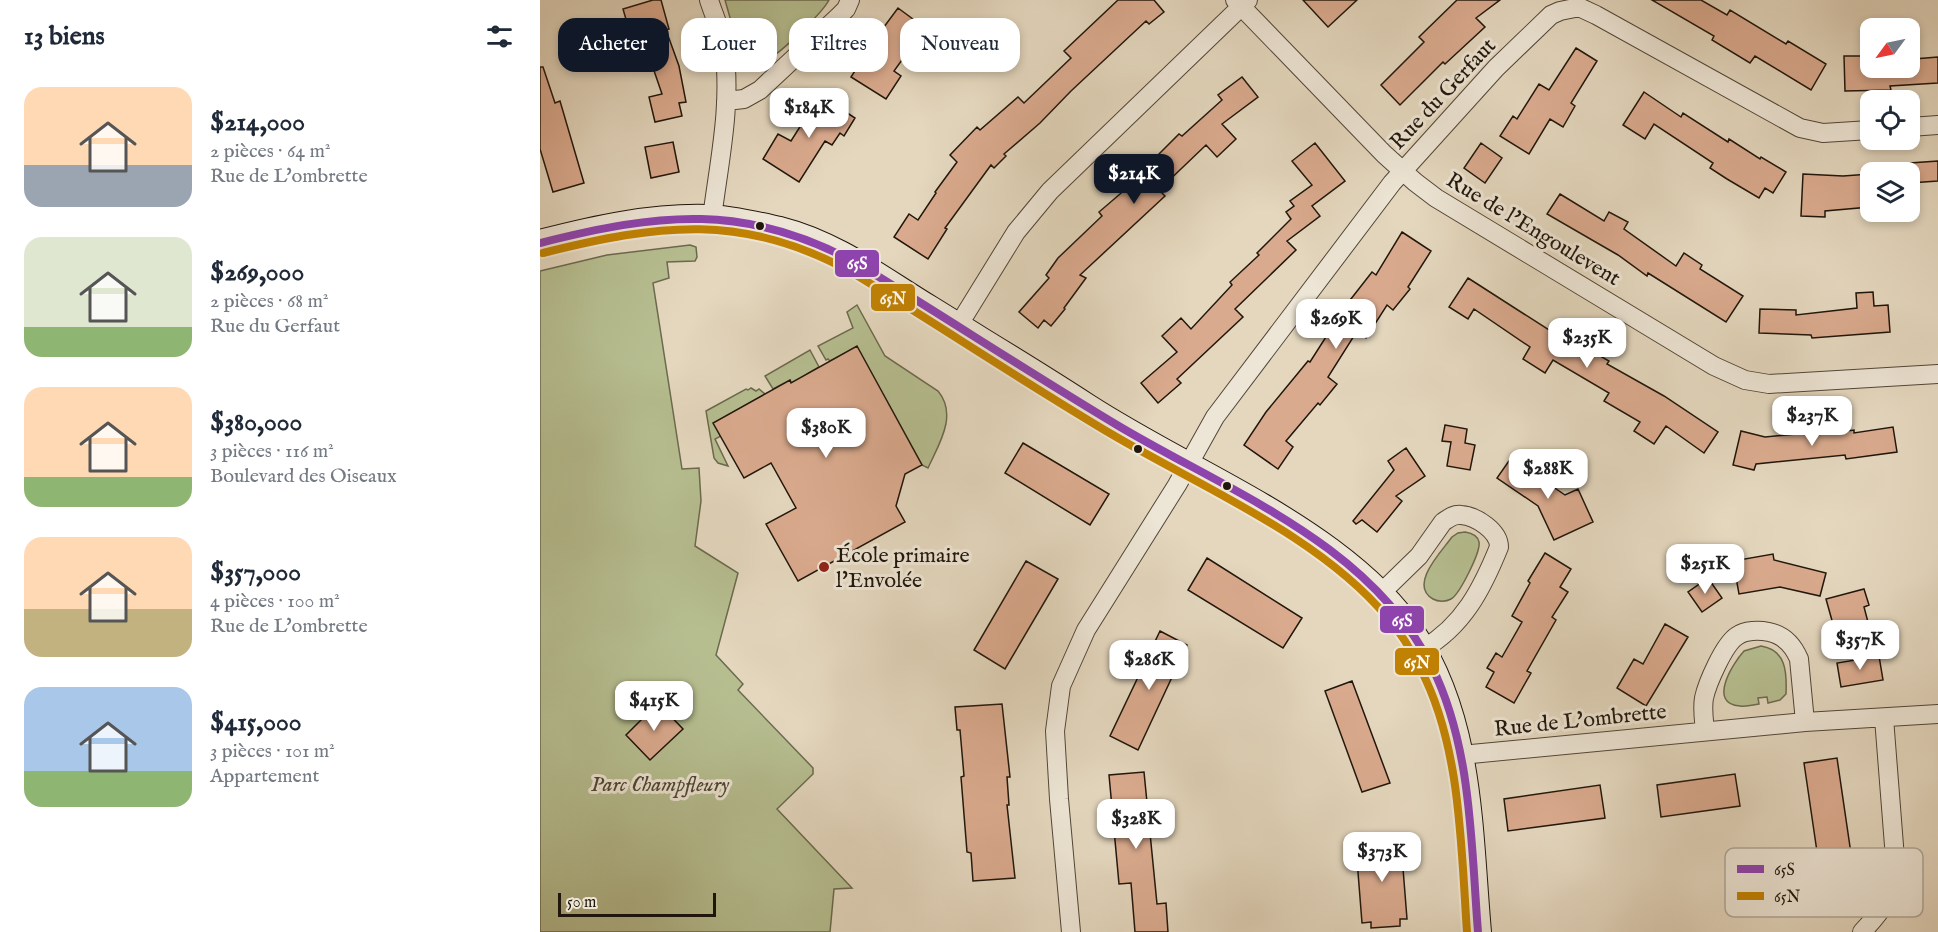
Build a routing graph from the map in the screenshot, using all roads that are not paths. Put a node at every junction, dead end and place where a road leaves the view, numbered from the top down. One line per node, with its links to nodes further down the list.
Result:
1 (709, 0): 4 (street)
2 (850, 0): 4 (street)
3 (1241, 2): 8 (street, Rue de l'Engoulevent); 11 (street)
4 (726, 101): 9 (street)
5 (1938, 125): 6 (street)
6 (1920, 126)
7 (1860, 131): 8 (street, Rue du Gerfaut)
8 (1402, 172): 12 (street, Rue de l'Engoulevent); 13 (street, Rue du Gerfaut)
9 (712, 218): 10 (street); 11 (street)
10 (540, 243)
11 (958, 326): 13 (street)
12 (1938, 374)
13 (1188, 464): 14 (street); 23 (street, Rue du Gerfaut)
14 (1381, 593): 15 (street); 15 (street)
15 (1423, 649): 20 (street)
16 (1938, 714): 17 (street, Rue de L'ombrette)
17 (1884, 718): 18 (street, Rue de L'ombrette); 21 (street)
18 (1805, 722): 19 (street, Rue de L'ombrette); 19 (street)
19 (1705, 731): 20 (street, Rue de L'ombrette)
20 (1461, 755): 24 (street)
21 (1894, 848)
22 (1874, 917): 25 (street)
23 (1071, 932)
24 (1478, 932)
25 (1862, 932)

